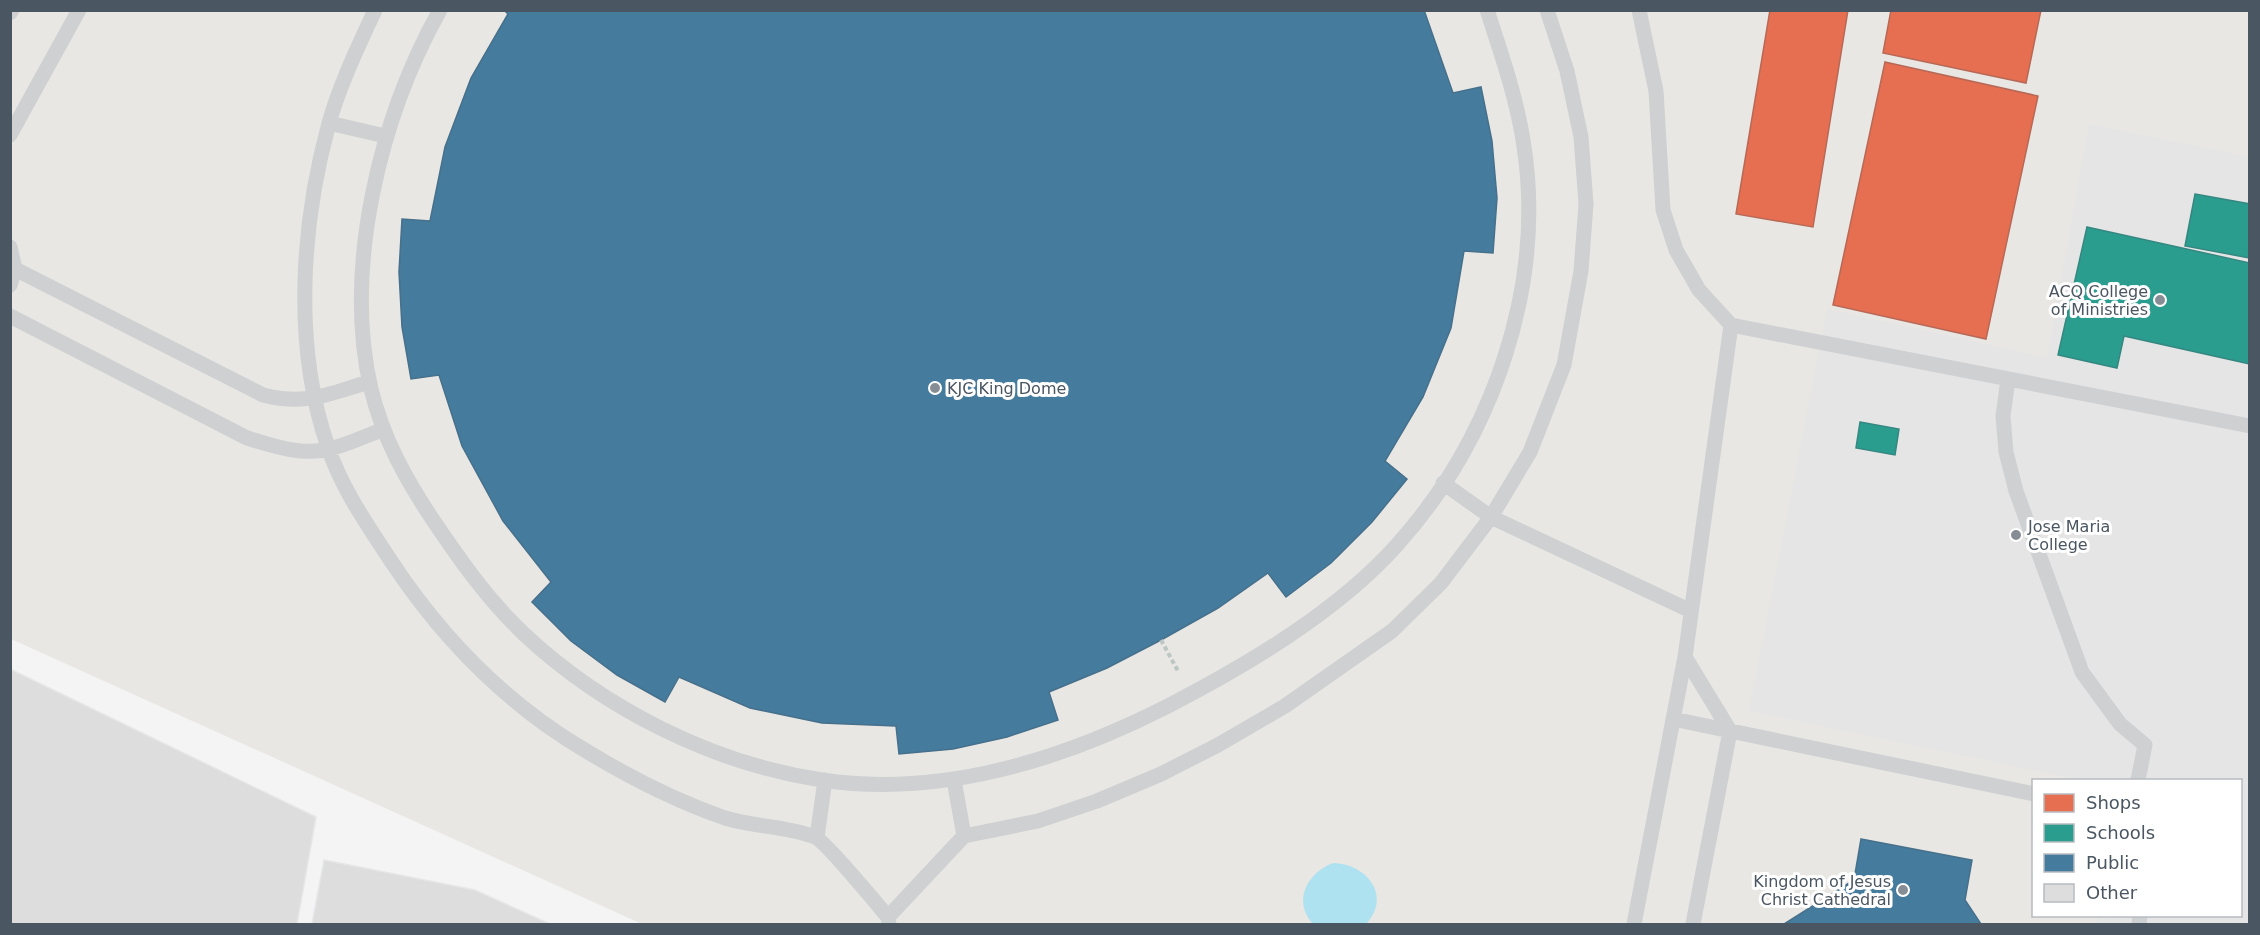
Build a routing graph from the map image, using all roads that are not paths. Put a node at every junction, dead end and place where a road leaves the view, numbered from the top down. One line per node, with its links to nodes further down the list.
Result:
1 (79, 10): 8 (lane)
2 (375, 10): 7 (lane)
3 (440, 10): 9 (lane)
4 (1487, 10): 21 (lane)
5 (1547, 10): 22 (lane)
6 (1639, 10): 14 (lane)
7 (329, 123): 9 (lane); 17 (lane)
8 (10, 135)
9 (385, 136): 16 (lane)
10 (10, 247): 11 (lane)
11 (15, 269): 12 (lane); 17 (lane)
12 (10, 285)
13 (10, 316): 20 (lane)
14 (1731, 325): 15 (lane); 23 (lane)
15 (2008, 379): 18 (lane); 27 (lane)
16 (369, 382): 17 (lane); 19 (lane)
17 (314, 399): 20 (lane)
18 (2250, 426)
19 (382, 430): 20 (lane); 28 (lane)
20 (328, 450): 32 (lane)
21 (1443, 483): 22 (lane); 29 (lane)
22 (1491, 516): 23 (lane); 31 (lane)
23 (1691, 611): 24 (lane)
24 (1685, 657): 25 (lane); 26 (lane)
25 (1673, 719): 26 (lane); 34 (lane)
26 (1730, 731): 30 (lane); 35 (lane)
27 (2138, 779)
28 (825, 780): 29 (lane); 32 (lane)
29 (954, 780): 31 (lane)
30 (2032, 794)
31 (964, 836): 33 (lane)
32 (817, 837): 33 (lane)
33 (889, 921)
34 (1634, 924)
35 (1693, 924)

